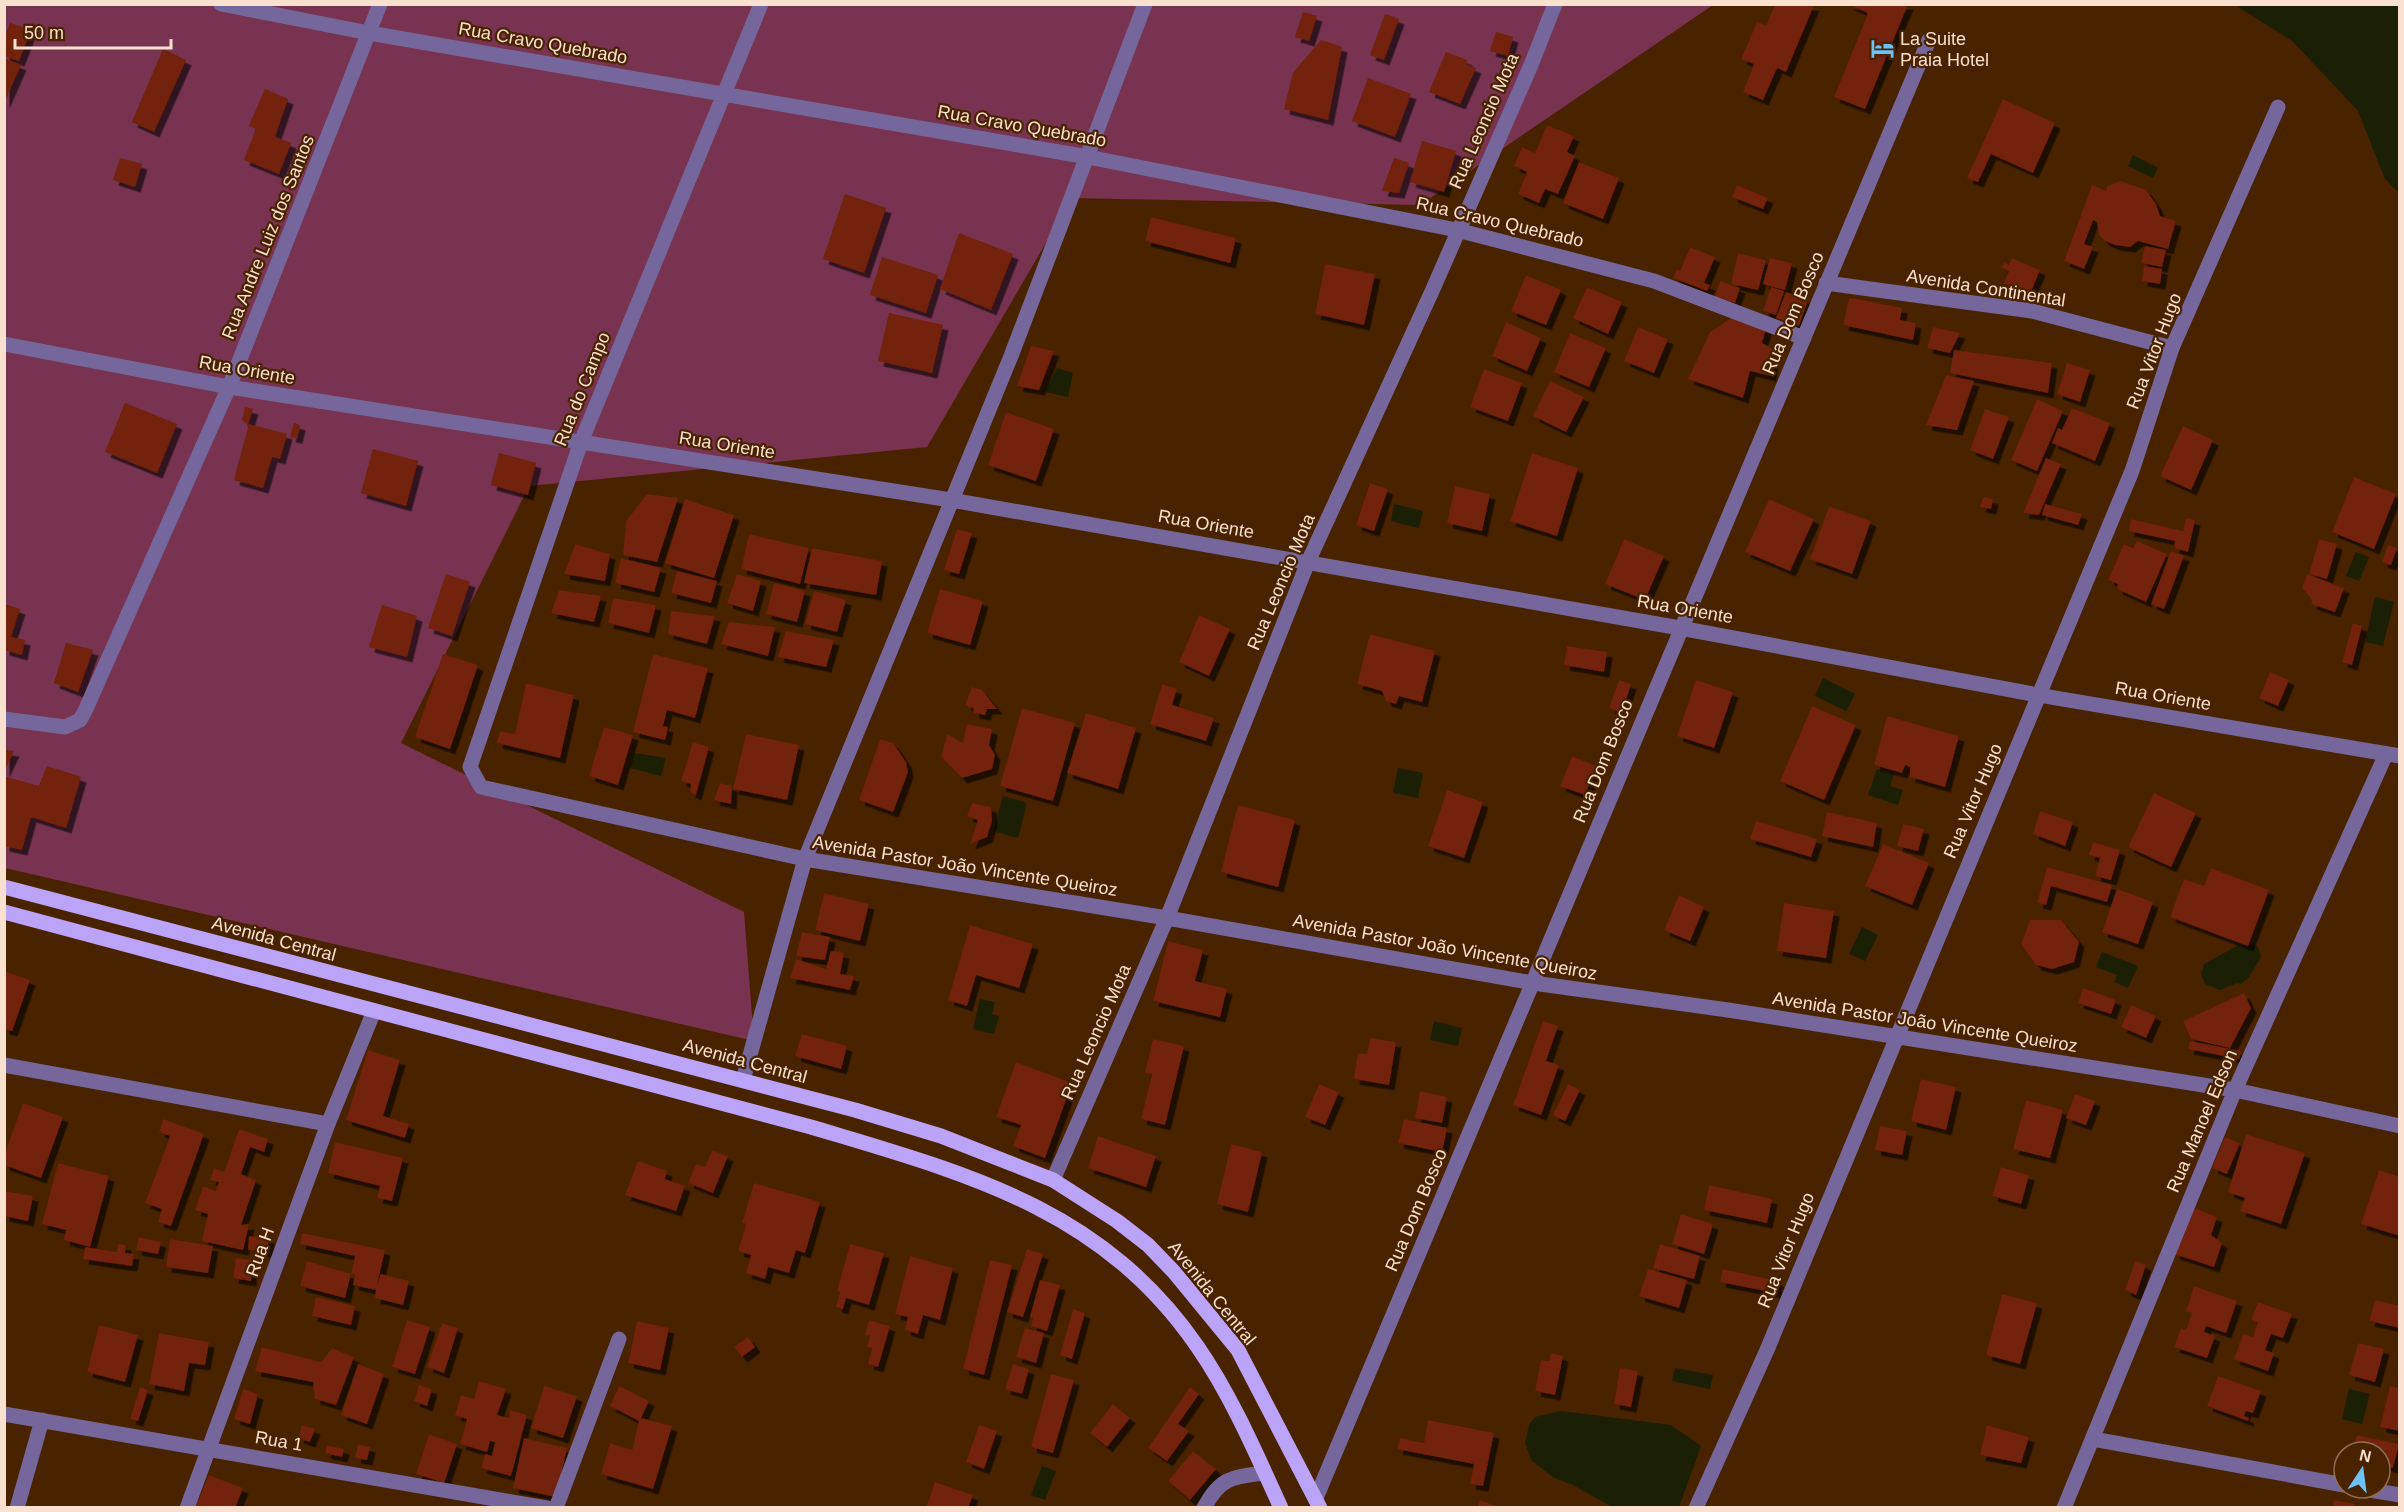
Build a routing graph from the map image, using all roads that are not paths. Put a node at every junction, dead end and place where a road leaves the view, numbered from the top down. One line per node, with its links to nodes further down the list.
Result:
1 (221, 4): 6 (street, Rua Cravo Quebrado)
2 (380, 4): 6 (street, Rua Andre Luiz dos Santos)
3 (761, 4): 8 (street, Rua do Campo)
4 (1145, 4): 10 (street)
5 (1555, 4): 11 (street, Rua Leoncio Mota)
6 (369, 33): 8 (street, Rua Cravo Quebrado); 16 (street, Rua Andre Luiz dos Santos)
7 (1929, 39): 12 (street, Rua Dom Bosco)
8 (724, 93): 10 (street, Rua Cravo Quebrado); 17 (street, Rua do Campo)
9 (2278, 107): 15 (street, Rua Vitor Hugo)
10 (1088, 157): 11 (street, Rua Cravo Quebrado); 18 (street)
11 (1457, 230): 13 (street, Rua Cravo Quebrado); 19 (street, Rua Leoncio Mota)
12 (1826, 283): 13 (street, Rua Dom Bosco); 15 (street, Avenida Continental)
13 (1804, 338): 20 (street, Rua Dom Bosco)
14 (4, 344): 16 (street, Rua Oriente)
15 (2172, 348): 21 (street, Rua Vitor Hugo)
16 (229, 387): 17 (street, Rua Oriente); 22 (street, Rua Andre Luiz dos Santos)
17 (581, 442): 18 (street, Rua Oriente); 24 (street, Rua do Campo)
18 (951, 500): 19 (street, Rua Oriente); 25 (street)
19 (1308, 562): 20 (street, Rua Oriente); 28 (street, Rua Leoncio Mota)
20 (1680, 628): 21 (street, Rua Oriente); 29 (street, Rua Dom Bosco)
21 (2038, 695): 23 (street, Rua Oriente); 31 (street, Rua Vitor Hugo)
22 (4, 719)
23 (2393, 755): 34 (street, Rua Manoel Edson)
24 (486, 790): 25 (street, Avenida Pastor João Vincente Queiroz)
25 (805, 859): 28 (street, Avenida Pastor João Vincente Queiroz); 33 (street)
26 (4, 887): 33 (main road, Avenida Central)
27 (4, 912): 30 (main road)
28 (1167, 918): 29 (street, Avenida Pastor João Vincente Queiroz); 37 (street, Rua Leoncio Mota)
29 (1533, 983): 31 (street, Avenida Pastor João Vincente Queiroz); 45 (street, Rua Dom Bosco)
30 (374, 1011): 35 (street, Rua H); 43 (main road)
31 (1894, 1038): 34 (street, Avenida Pastor João Vincente Queiroz); 52 (street, Rua Vitor Hugo)
32 (4, 1065): 35 (street)
33 (743, 1080): 37 (main road, Avenida Central)
34 (2235, 1090): 36 (street, Avenida Pastor João Vincente Queiroz); 41 (street, Rua Manoel Edson)
35 (328, 1124): 42 (street, Rua H)
36 (2400, 1126)
37 (1053, 1180): 45 (main road, Avenida Central)
38 (619, 1339): 49 (street)
39 (4, 1414): 40 (street, Rua 1)
40 (42, 1420): 42 (street, Rua 1); 46 (street)
41 (2093, 1439): 44 (street); 53 (street, Rua Manoel Edson)
42 (209, 1448): 47 (street, Rua H); 48 (street, Rua 1)
43 (1264, 1473): 50 (street); 51 (main road)
44 (2332, 1483)
45 (1318, 1503)
46 (17, 1508)
47 (187, 1508)
48 (547, 1508)
49 (556, 1508)
50 (1204, 1508)
51 (1281, 1508)
52 (1696, 1508)
53 (2064, 1508)

